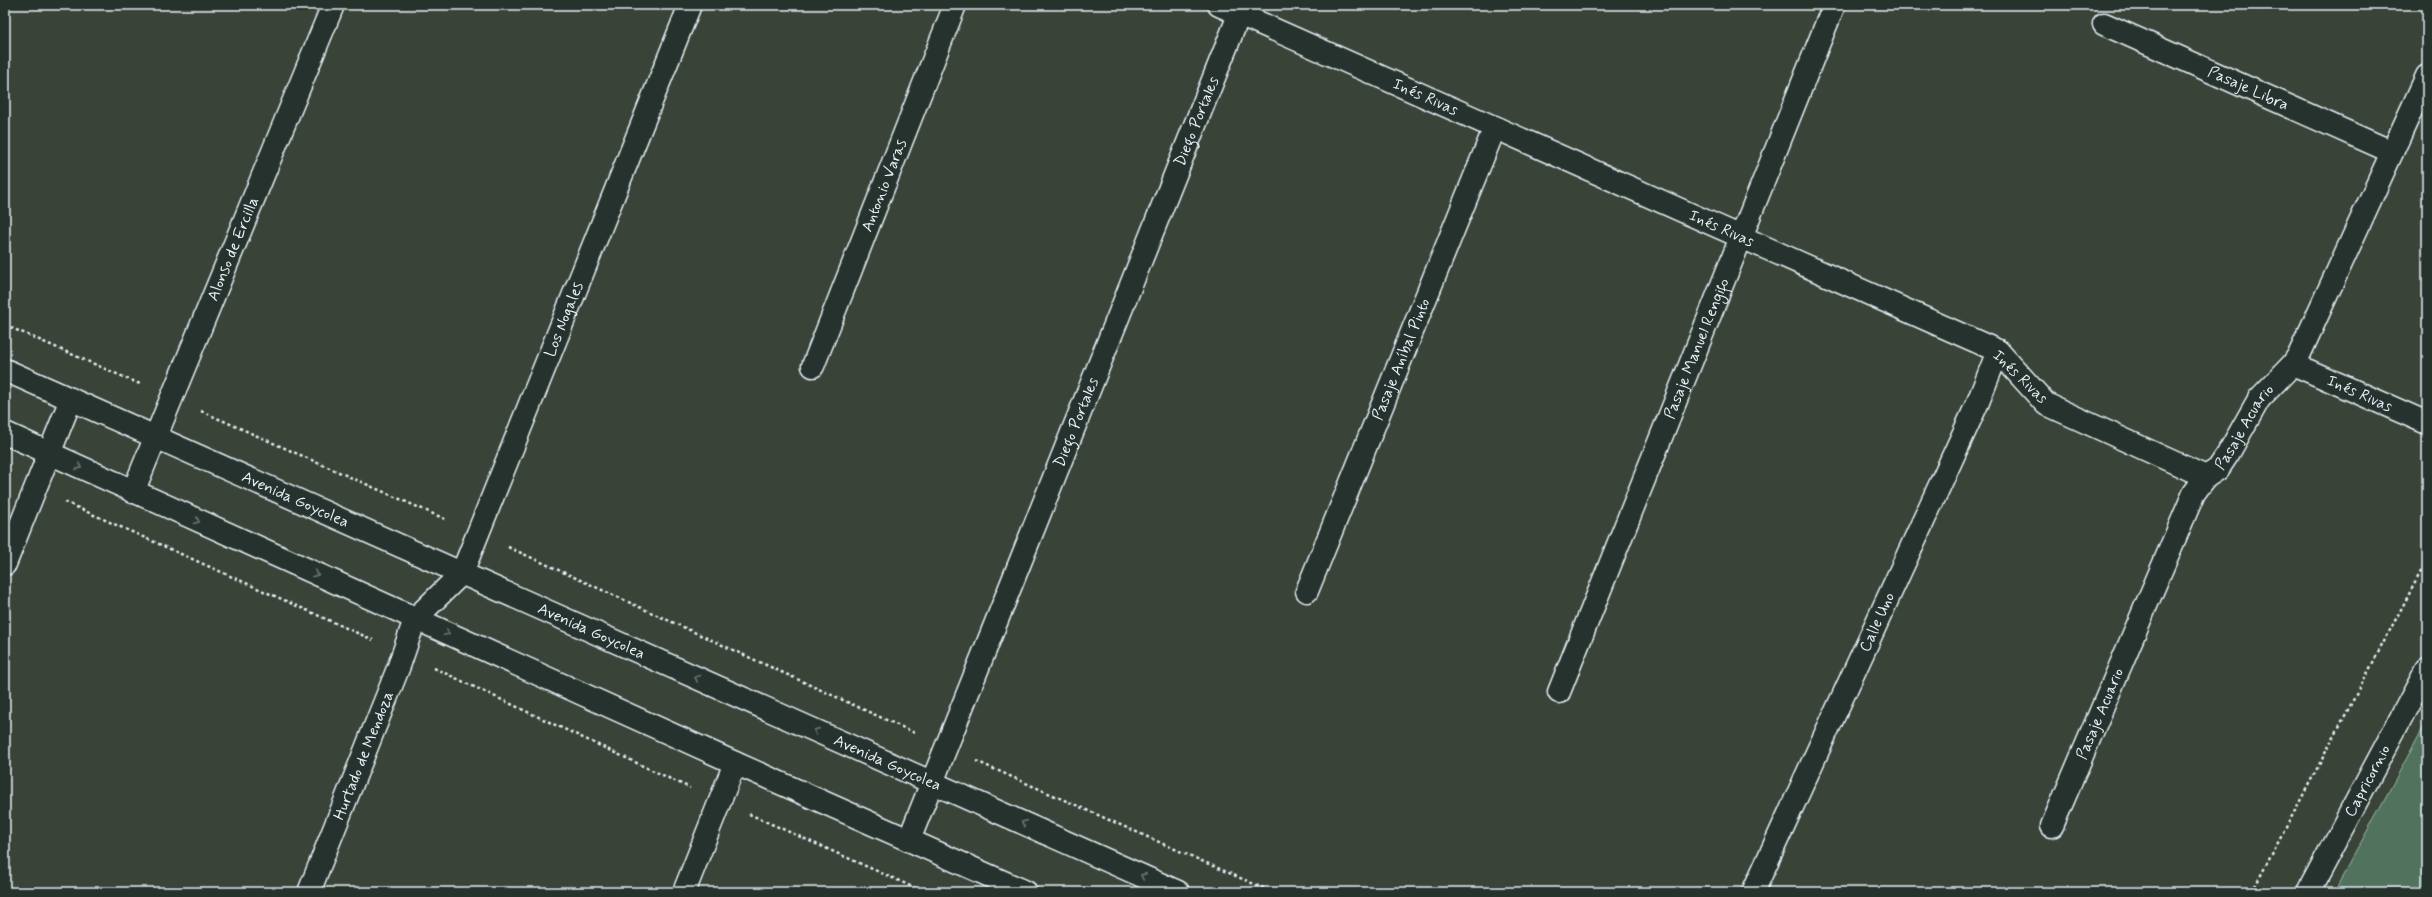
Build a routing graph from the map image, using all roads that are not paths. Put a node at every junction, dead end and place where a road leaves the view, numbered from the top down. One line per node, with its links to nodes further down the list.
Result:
1 (333, 5): 19 (street, Alonso de Ercilla)
2 (690, 5): 24 (street, Los Nogales)
3 (955, 5): 14 (street, Antonio Varas)
4 (1219, 5): 6 (street, Inés Rivas)
5 (1834, 5): 11 (street, Pasaje Manuel Rengifo)
6 (1241, 10): 9 (street, Inés Rivas); 30 (street, Diego Portales)
7 (2104, 24): 10 (street, Pasaje Libra)
8 (2427, 76): 10 (street, Pasaje Acuario)
9 (1495, 127): 11 (street, Inés Rivas); 25 (street, Pasaje Aníbal Pinto)
10 (2392, 152): 13 (street, Pasaje Acuario)
11 (1741, 237): 12 (street, Inés Rivas); 28 (street, Pasaje Manuel Rengifo)
12 (1998, 351): 21 (street, Inés Rivas); 37 (street, Calle Uno)
13 (2293, 364): 17 (street, Inés Rivas); 21 (street, Pasaje Acuario)
14 (813, 366)
15 (5, 370): 16 (street, Avenida Goycolea)
16 (71, 399): 19 (street, Avenida Goycolea); 20 (street)
17 (2427, 423)
18 (5, 433): 20 (street)
19 (155, 436): 22 (street, Alonso de Ercilla); 24 (street, Avenida Goycolea)
20 (50, 454): 22 (street, one-way to 22); 23 (street)
21 (2206, 477): 31 (street, Pasaje Acuario)
22 (133, 492): 26 (street, one-way to 26)
23 (5, 564)
24 (462, 573): 26 (street, Los Nogales); 30 (street, Avenida Goycolea, one-way to 24)
25 (1307, 591)
26 (415, 618): 29 (street, one-way to 29); 33 (street, Hurtado de Mendoza)
27 (2427, 669): 38 (street, Capricornio)
28 (1559, 692)
29 (735, 763): 32 (street); 34 (street)
30 (932, 782): 32 (street, Diego Portales); 36 (street, Avenida Goycolea, one-way to 30)
31 (2052, 826)
32 (909, 840): 35 (street)
33 (309, 892)
34 (684, 892)
35 (1026, 892)
36 (1178, 892)
37 (1752, 892)
38 (2308, 892)

